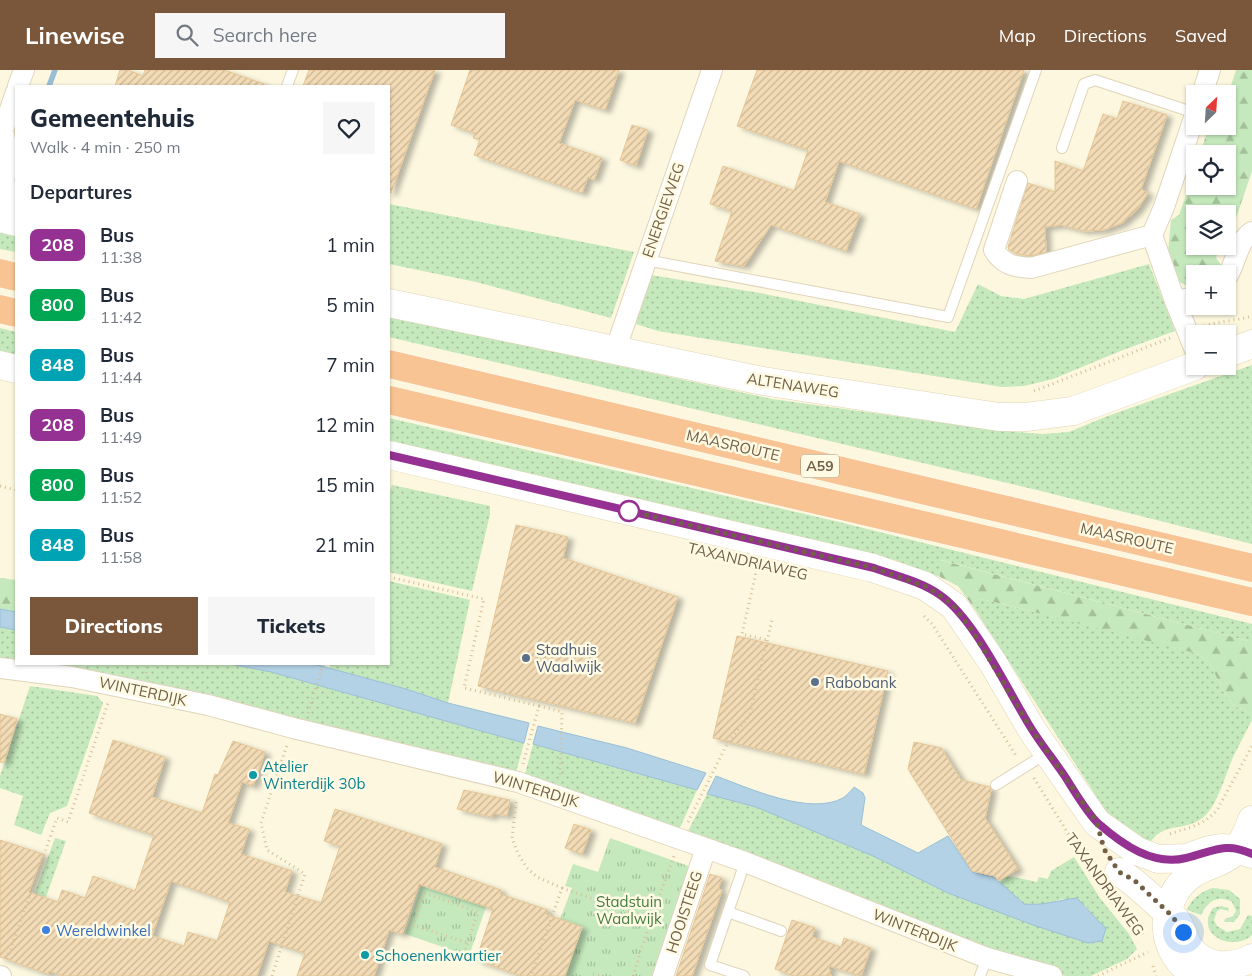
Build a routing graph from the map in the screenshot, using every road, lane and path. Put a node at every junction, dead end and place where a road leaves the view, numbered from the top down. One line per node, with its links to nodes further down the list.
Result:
1 (24, 70): 6 (street)
2 (293, 70): 7 (lane)
3 (712, 70): 19 (street, ENERGIEWEG)
4 (1036, 70): 19 (lane)
5 (1210, 70): 8 (street)
6 (18, 85)
7 (287, 85)
8 (1205, 85)
9 (15, 95): 11 (street)
10 (1186, 111): 13 (lane)
11 (1, 131): 15 (street)
12 (1188, 135): 18 (street)
13 (1062, 148)
14 (1017, 181): 18 (street)
15 (3, 198): 16 (main road)
16 (15, 220)
17 (1252, 232): 20 (street)
18 (1152, 235): 24 (street)
19 (646, 260): 34 (street, ENERGIEWEG)
20 (1232, 265)
21 (0, 273): 22 (highway)
22 (15, 277)
23 (1186, 299): 24 (street)
24 (1175, 301): 30 (street)
25 (390, 303): 34 (main road, ALTENAWEG)
26 (0, 309): 27 (highway)
27 (15, 313)
28 (1252, 316): 29 (path)
29 (1208, 325)
30 (1186, 328)
31 (1186, 331): 39 (path)
32 (1252, 344): 33 (main road)
33 (1236, 350)
34 (615, 351): 38 (main road, ALTENAWEG)
35 (390, 364): 45 (highway, MAASROUTE / A59)
36 (0, 365): 37 (main road)
37 (15, 369)
38 (1186, 369)
39 (1026, 393)
40 (390, 400): 47 (highway, A59)
41 (390, 456): 59 (main road, TAXANDRIAWEG)
42 (0, 486): 43 (path)
43 (15, 490)
44 (766, 565): 50 (path, TAXANDRIAWEG)
45 (1252, 568)
46 (390, 577): 54 (path)
47 (1252, 602)
48 (920, 612): 59 (path, TAXANDRIAWEG)
49 (772, 620): 50 (path)
50 (767, 640): 62 (path)
51 (323, 665): 55 (path)
52 (0, 668): 53 (street, WINTERDIJK)
53 (114, 684): 55 (street, WINTERDIJK); 82 (path)
54 (539, 706): 56 (path); 58 (path)
55 (299, 724): 60 (street, WINTERDIJK); 84 (path)
56 (528, 746)
57 (1252, 746): 69 (path)
58 (560, 753)
59 (1038, 759): 61 (lane); 65 (main road, TAXANDRIAWEG); 73 (path, TAXANDRIAWEG)
60 (518, 782): 66 (street, WINTERDIJK); 72 (path)
61 (996, 785)
62 (698, 800)
63 (1252, 811): 68 (main road)
64 (1252, 820): 68 (main road)
65 (1097, 823): 69 (main road, TAXANDRIAWEG); 73 (main road, TAXANDRIAWEG)
66 (680, 839): 67 (street, WINTERDIJK); 75 (path)
67 (706, 848): 70 (street, WINTERDIJK); 88 (street, HOOISTEEG)
68 (1224, 854): 69 (main road, TAXANDRIAWEG); 71 (main road); 78 (main road)
69 (1149, 856)
70 (745, 862): 74 (lane); 80 (street, WINTERDIJK)
71 (1252, 873)
72 (562, 888): 75 (path); 85 (path)
73 (1114, 888): 78 (path, TAXANDRIAWEG); 78 (main road, TAXANDRIAWEG)
74 (728, 912): 76 (lane); 89 (lane)
75 (651, 919): 87 (path)
76 (781, 931)
77 (468, 943): 77 (path); 79 (path)
78 (1163, 944): 81 (main road); 91 (path); 92 (main road)
79 (464, 954)
80 (983, 967): 90 (street, WINTERDIJK)
81 (1231, 967)
82 (2, 973)
83 (593, 974): 86 (path)
84 (272, 976)
85 (530, 976)
86 (601, 976)
87 (633, 976)
88 (663, 976)
89 (744, 976)
90 (1052, 976)
91 (1098, 976)
92 (1199, 976)

